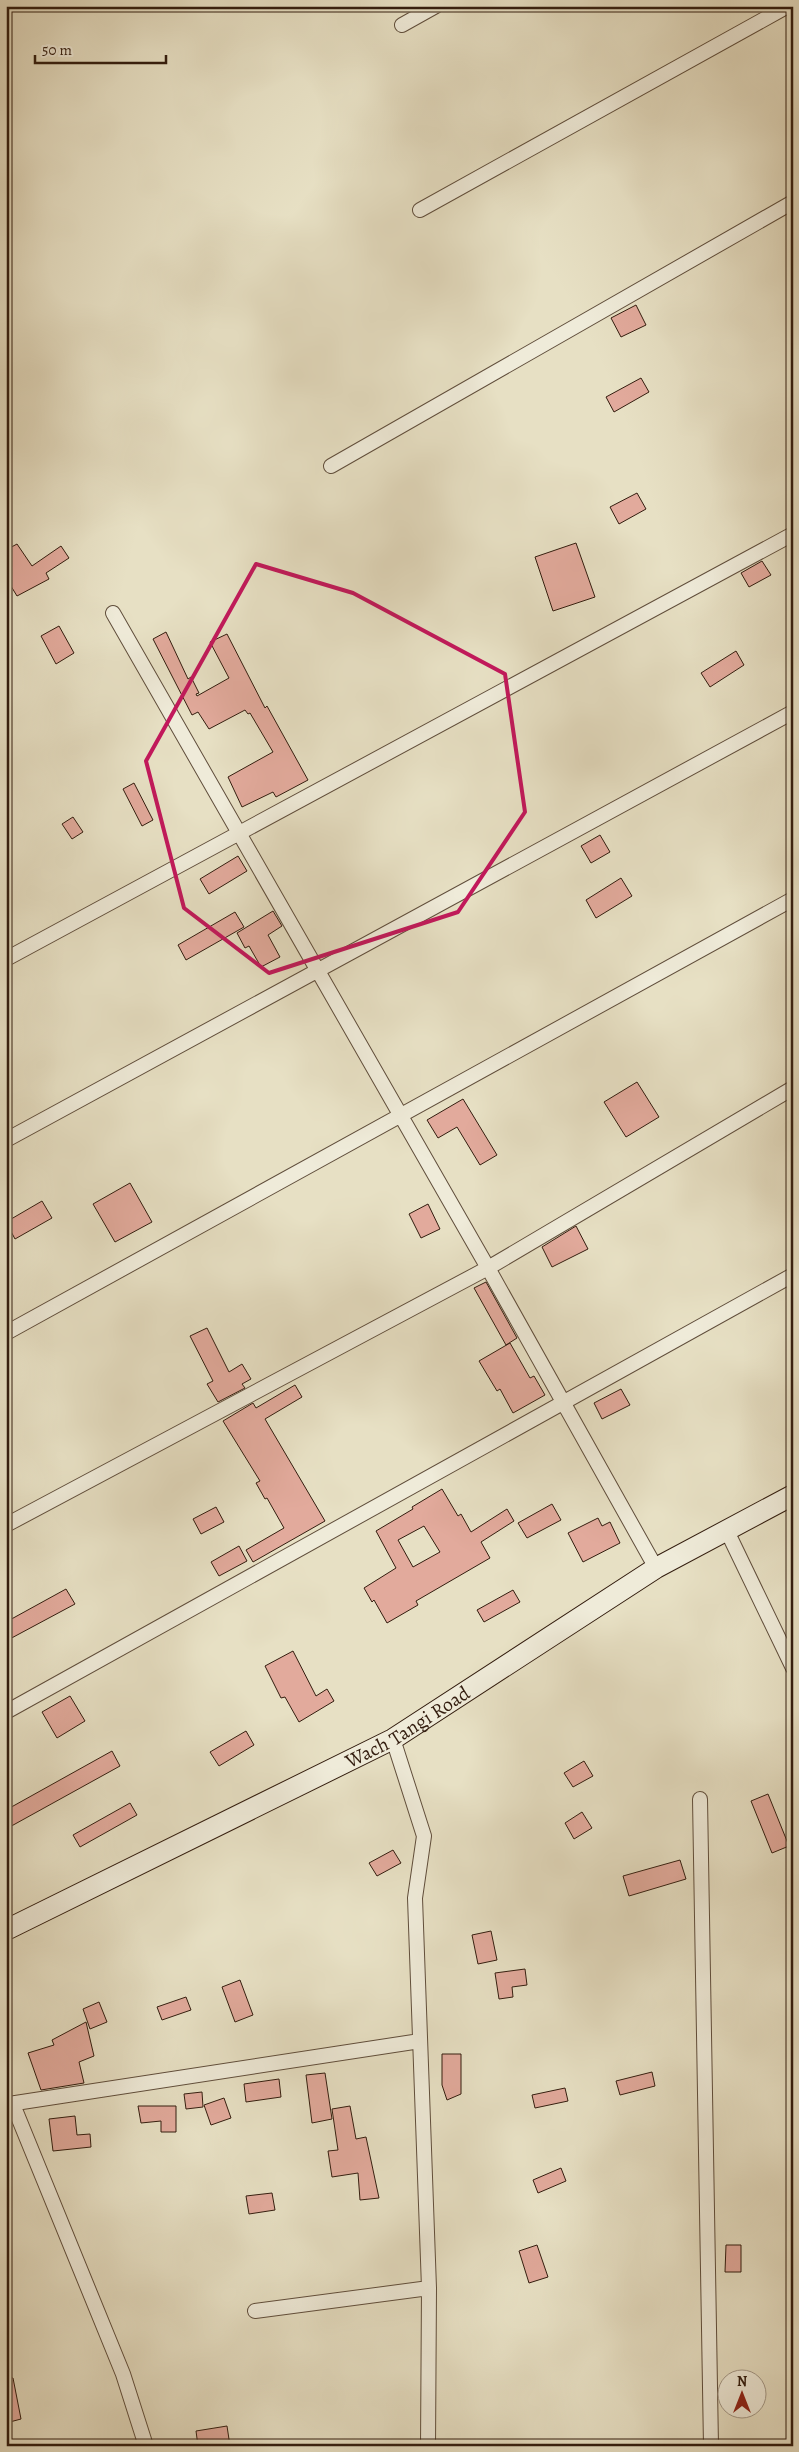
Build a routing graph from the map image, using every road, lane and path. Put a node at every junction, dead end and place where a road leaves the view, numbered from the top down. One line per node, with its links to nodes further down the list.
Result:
1 (436, 6): 3 (street)
2 (788, 6): 5 (street)
3 (402, 25)
4 (793, 202): 6 (street)
5 (420, 210)
6 (331, 466)
7 (793, 534): 10 (street)
8 (113, 613): 10 (street)
9 (793, 712): 13 (street)
10 (238, 834): 12 (street); 13 (street)
11 (793, 899): 15 (street)
12 (6, 959)
13 (316, 971): 15 (street); 16 (street)
14 (793, 1088): 17 (street)
15 (399, 1116): 17 (street); 19 (street)
16 (6, 1140)
17 (488, 1268): 20 (street); 22 (street)
18 (793, 1275): 20 (street)
19 (6, 1332)
20 (562, 1403): 24 (street); 26 (street)
21 (793, 1495): 23 (main road, Wach Tangi Road)
22 (6, 1525)
23 (727, 1531): 24 (main road, Wach Tangi Road); 25 (street)
24 (656, 1568): 27 (main road, Wach Tangi Road)
25 (793, 1668)
26 (6, 1712)
27 (393, 1739): 29 (main road, Wach Tangi Road); 30 (street)
28 (700, 1799): 36 (street)
29 (6, 1930)
30 (420, 2041): 31 (street); 32 (street)
31 (7, 2103): 34 (street)
32 (429, 2288): 33 (street); 35 (street)
33 (255, 2311)
34 (146, 2446)
35 (428, 2446)
36 (712, 2446)

